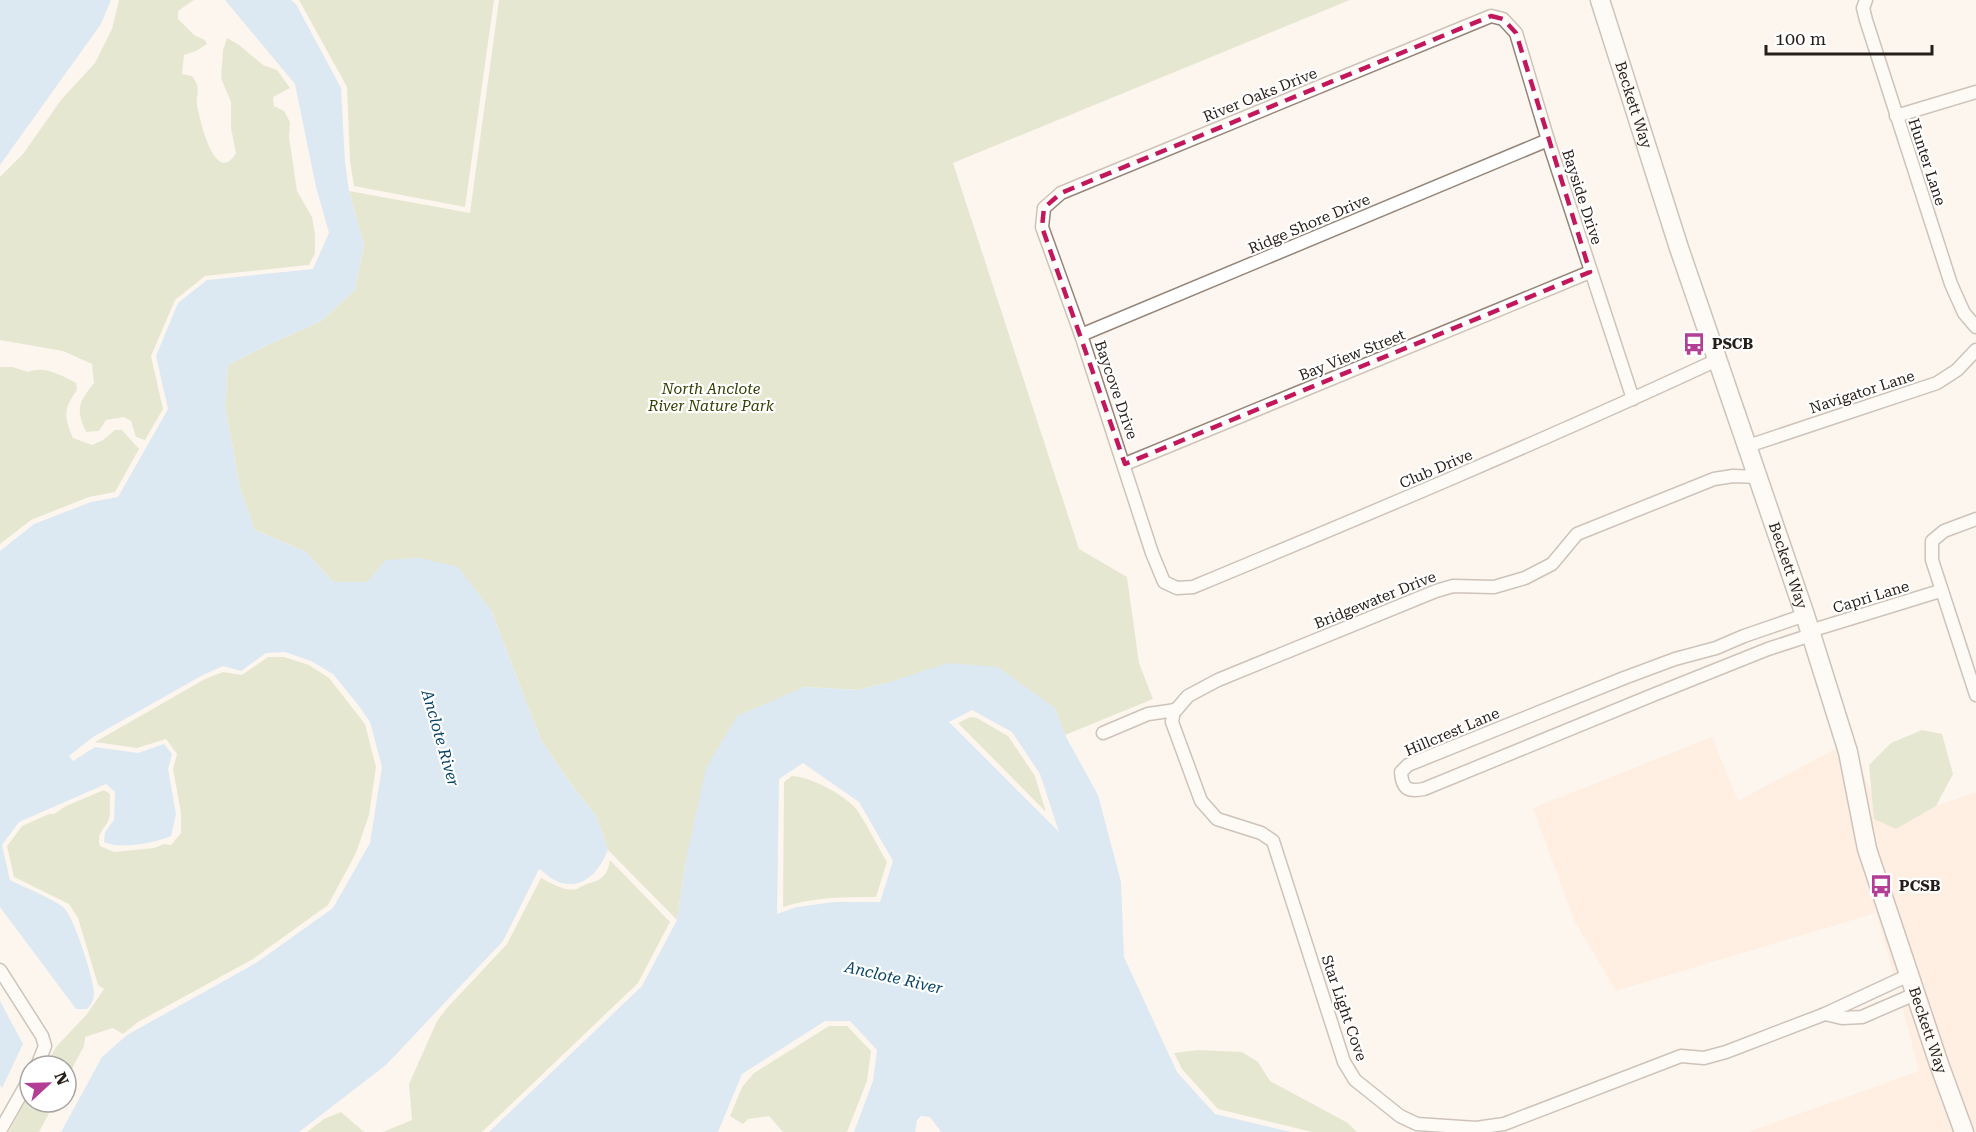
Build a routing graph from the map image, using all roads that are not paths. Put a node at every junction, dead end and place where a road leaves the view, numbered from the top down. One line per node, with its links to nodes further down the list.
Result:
1 (1600, 0): 12 (street, Beckett Way)
2 (1866, 0): 5 (street, Hunter Lane)
3 (1491, 16): 6 (street, Bayside Drive); 7 (street, River Oaks Drive)
4 (1976, 92): 5 (street)
5 (1896, 116): 9 (street, Hunter Lane)
6 (1548, 140): 8 (street, Bayside Drive); 10 (street, Ridge Shore Drive)
7 (1044, 208): 10 (street, Baycove Drive)
8 (1590, 272): 13 (street, Bayside Drive); 15 (street, Bay View Street)
9 (1976, 327)
10 (1081, 335): 15 (street, Baycove Drive)
11 (1976, 350): 14 (street, Navigator Lane)
12 (1718, 360): 13 (street, Club Drive); 14 (street, Beckett Way)
13 (1634, 399): 18 (street, Club Drive)
14 (1748, 446): 16 (street, Beckett Way)
15 (1125, 464): 18 (street, Baycove Drive)
16 (1759, 477): 20 (street, Beckett Way); 22 (street, Bridgewater Drive)
17 (1976, 519): 19 (street)
18 (1164, 582)
19 (1940, 591): 20 (street, Capri Lane); 21 (street)
20 (1809, 627): 20 (street, Hillcrest Lane); 25 (street, Beckett Way)
21 (1976, 695)
22 (1174, 710): 23 (street, Bridgewater Drive); 27 (street, Star Light Cove)
23 (1102, 733)
24 (0, 970): 28 (street)
25 (1909, 975): 26 (street, Beckett Way); 27 (street, Star Light Cove)
26 (1916, 994): 27 (street, Star Light Cove); 31 (street, Beckett Way)
27 (1825, 1014)
28 (42, 1054)
29 (18, 1099): 30 (street)
30 (0, 1131)
31 (1964, 1132)

